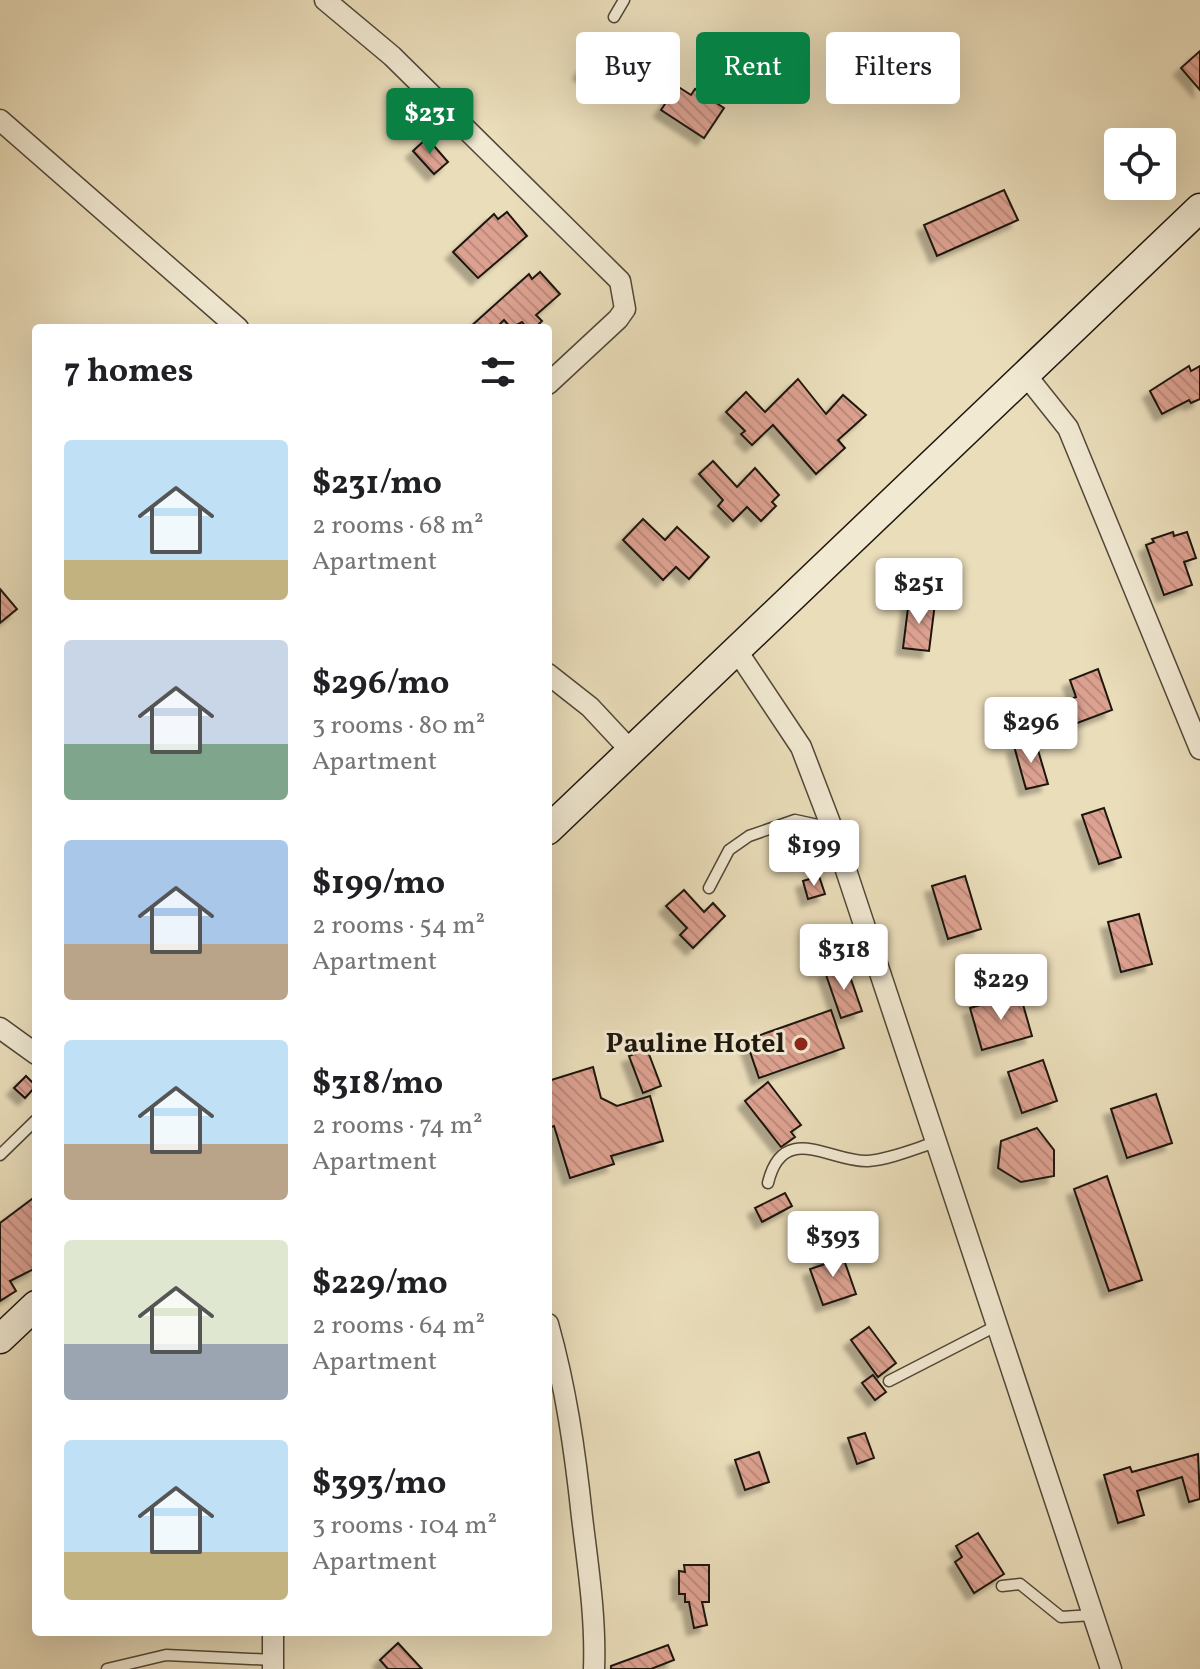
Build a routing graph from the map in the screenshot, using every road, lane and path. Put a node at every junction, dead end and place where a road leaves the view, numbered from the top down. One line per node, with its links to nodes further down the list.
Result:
1 (325, 0): 8 (street)
2 (624, 0): 3 (lane)
3 (614, 17)
4 (0, 120): 6 (street)
5 (1200, 208): 7 (street)
6 (233, 324)
7 (1025, 374): 9 (street); 11 (street)
8 (552, 380)
9 (737, 651): 12 (street); 14 (street)
10 (552, 677): 12 (street)
11 (1200, 749)
12 (632, 752): 13 (street)
13 (552, 826)
14 (832, 828): 15 (lane); 19 (street)
15 (709, 888)
16 (0, 1028): 17 (street)
17 (32, 1051)
18 (32, 1124): 20 (lane)
19 (936, 1142): 21 (lane); 23 (street)
20 (0, 1155)
21 (768, 1183)
22 (32, 1309): 25 (street)
23 (998, 1325): 26 (lane); 28 (street)
24 (552, 1338): 32 (street)
25 (0, 1339)
26 (889, 1381)
27 (1002, 1586): 28 (lane)
28 (1093, 1615): 33 (street)
29 (273, 1636): 30 (street)
30 (273, 1664): 31 (lane)
31 (107, 1669)
32 (594, 1669)
33 (1111, 1669)

